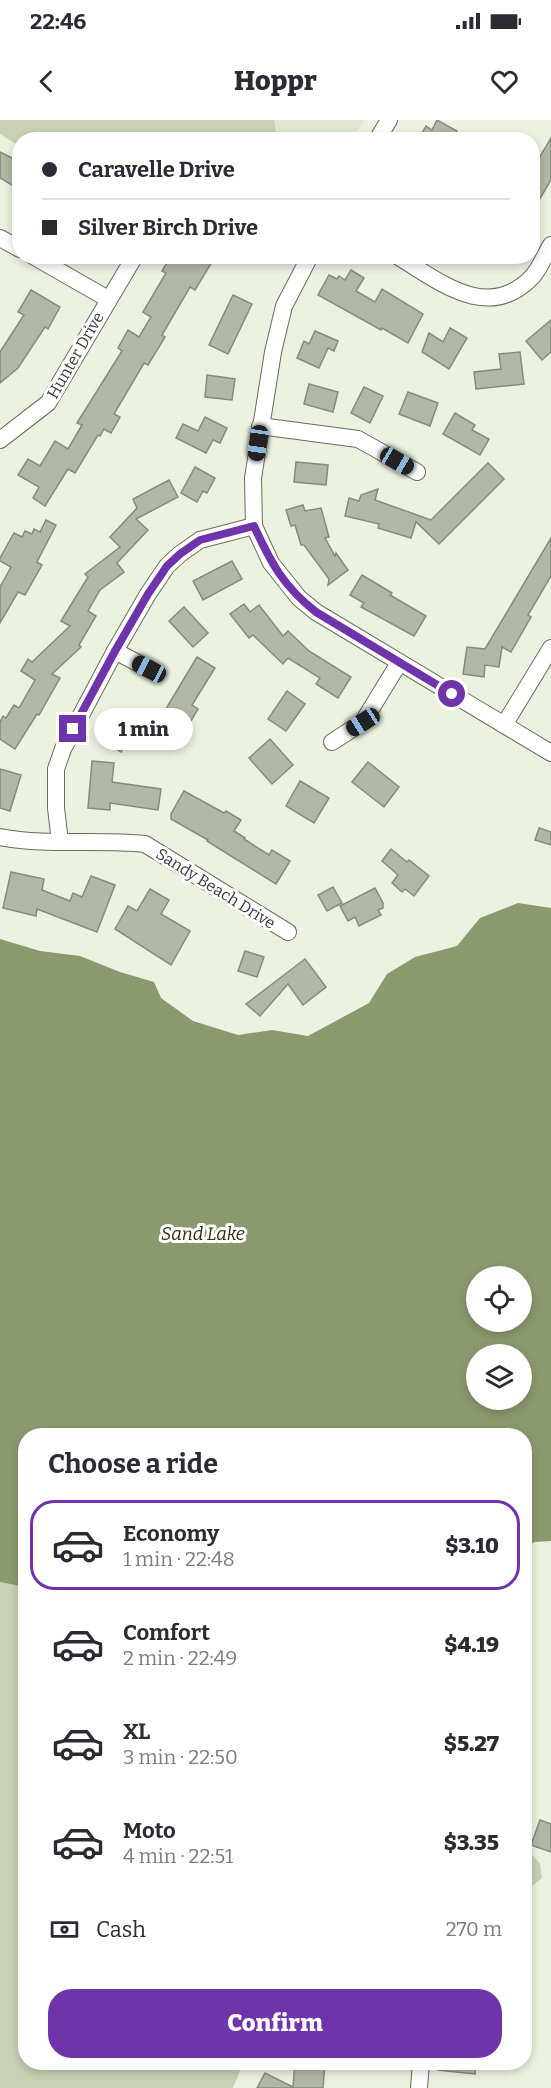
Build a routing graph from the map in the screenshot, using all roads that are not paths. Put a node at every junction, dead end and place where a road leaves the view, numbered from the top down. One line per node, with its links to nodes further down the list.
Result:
1 (551, 245): 5 (street)
2 (47, 264): 6 (street)
3 (130, 264): 6 (street, Hunter Drive)
4 (306, 264): 7 (street)
5 (410, 264)
6 (108, 299): 8 (street, Hunter Drive)
7 (260, 426): 9 (street); 10 (street)
8 (0, 440)
9 (417, 472)
10 (254, 526): 12 (street); 13 (street)
11 (551, 648): 15 (street)
12 (115, 651): 14 (street); 19 (street)
13 (399, 663): 15 (street); 16 (street)
14 (149, 669)
15 (504, 725): 17 (street)
16 (332, 742)
17 (551, 753)
18 (0, 837): 19 (street, Sandy Beach Drive)
19 (60, 842): 20 (street, Sandy Beach Drive)
20 (288, 932)
21 (420, 2070): 22 (street)
22 (419, 2088)

